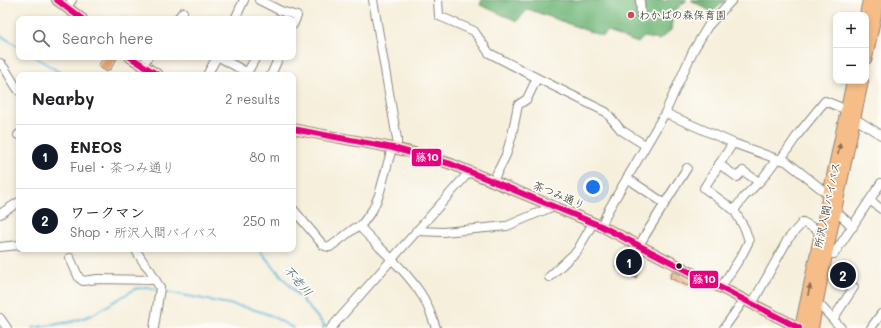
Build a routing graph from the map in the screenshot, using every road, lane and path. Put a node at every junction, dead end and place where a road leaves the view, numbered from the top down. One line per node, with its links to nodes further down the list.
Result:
1 (57, 0): 10 (main road)
2 (244, 0): 16 (street)
3 (259, 0): 11 (street)
4 (373, 0): 44 (street)
5 (438, 0): 34 (street)
6 (640, 0): 18 (street)
7 (732, 0): 38 (street)
8 (869, 0): 13 (highway)
9 (878, 0): 20 (highway)
10 (69, 4): 14 (main road)
11 (280, 11): 17 (street); 19 (street)
12 (183, 12): 15 (street)
13 (867, 12)
14 (79, 16)
15 (180, 16)
16 (236, 16)
17 (278, 16)
18 (641, 16)
19 (296, 18)
20 (868, 48)
21 (134, 60): 28 (main road)
22 (146, 60): 28 (street)
23 (216, 60): 30 (street)
24 (223, 60): 31 (street)
25 (254, 60): 32 (street)
26 (278, 60): 33 (street)
27 (0, 63): 37 (street)
28 (142, 66): 29 (main road)
29 (153, 72)
30 (209, 72)
31 (244, 72)
32 (248, 72)
33 (272, 72)
34 (537, 78): 43 (street); 50 (street)
35 (853, 84): 39 (highway, 所沢入間バイパス)
36 (861, 84): 39 (highway, 所沢入間バイパス)
37 (16, 87)
38 (664, 113): 42 (street); 43 (street)
39 (850, 114): 41 (street); 45 (street); 53 (highway, 所沢入間バイパス, one-way to 39); 60 (highway, 所沢入間バイパス)
40 (296, 130): 44 (main road, 茶つみ通り)
41 (881, 135)
42 (733, 143): 45 (street); 46 (street)
43 (645, 145): 49 (street)
44 (395, 149): 48 (main road, 茶つみ通り); 64 (street)
45 (779, 159): 51 (street); 53 (street)
46 (719, 164): 51 (street); 59 (street)
47 (687, 168): 56 (street)
48 (470, 171): 50 (main road, 茶つみ通り); 66 (street)
49 (627, 178): 56 (street); 63 (street)
50 (493, 181): 57 (main road, 茶つみ通り)
51 (760, 182): 59 (street)
52 (881, 183): 54 (street)
53 (830, 195): 67 (highway, 所沢入間バイパス)
54 (870, 200): 58 (street); 65 (street)
55 (16, 204): 62 (street)
56 (664, 204): 68 (street)
57 (554, 206): 63 (main road, 茶つみ通り); 66 (street)
58 (881, 209)
59 (734, 210): 77 (street)
60 (836, 211): 65 (street); 72 (highway, 所沢入間バイパス)
61 (296, 212): 64 (street)
62 (0, 214)
63 (597, 224): 68 (main road, 茶つみ通り); 75 (street)
64 (360, 227): 74 (street)
65 (853, 227): 72 (street)
66 (416, 231): 74 (street)
67 (821, 232): 79 (street); 89 (highway, 所沢入間バイパス, one-way to 67)
68 (639, 245): 77 (main road, 茶つみ通り)
69 (16, 246): 70 (street)
70 (0, 247)
71 (137, 252): 76 (street)
72 (826, 254): 80 (highway, 所沢入間バイパス)
73 (70, 258): 76 (street)
74 (391, 259): 86 (street); 87 (street)
75 (550, 277)
76 (156, 280): 85 (street)
77 (721, 287): 79 (main road, 茶つみ通り)
78 (854, 287): 83 (street)
79 (748, 302): 88 (street); 89 (main road, 茶つみ通り)
80 (817, 302): 83 (street); 90 (highway, 所沢入間バイパス)
81 (881, 314): 92 (street)
82 (0, 318): 84 (street)
83 (832, 319): 91 (street)
84 (7, 328)
85 (154, 328)
86 (331, 328)
87 (436, 328)
88 (724, 328)
89 (800, 328)
90 (812, 328)
91 (841, 328)
92 (871, 328)

